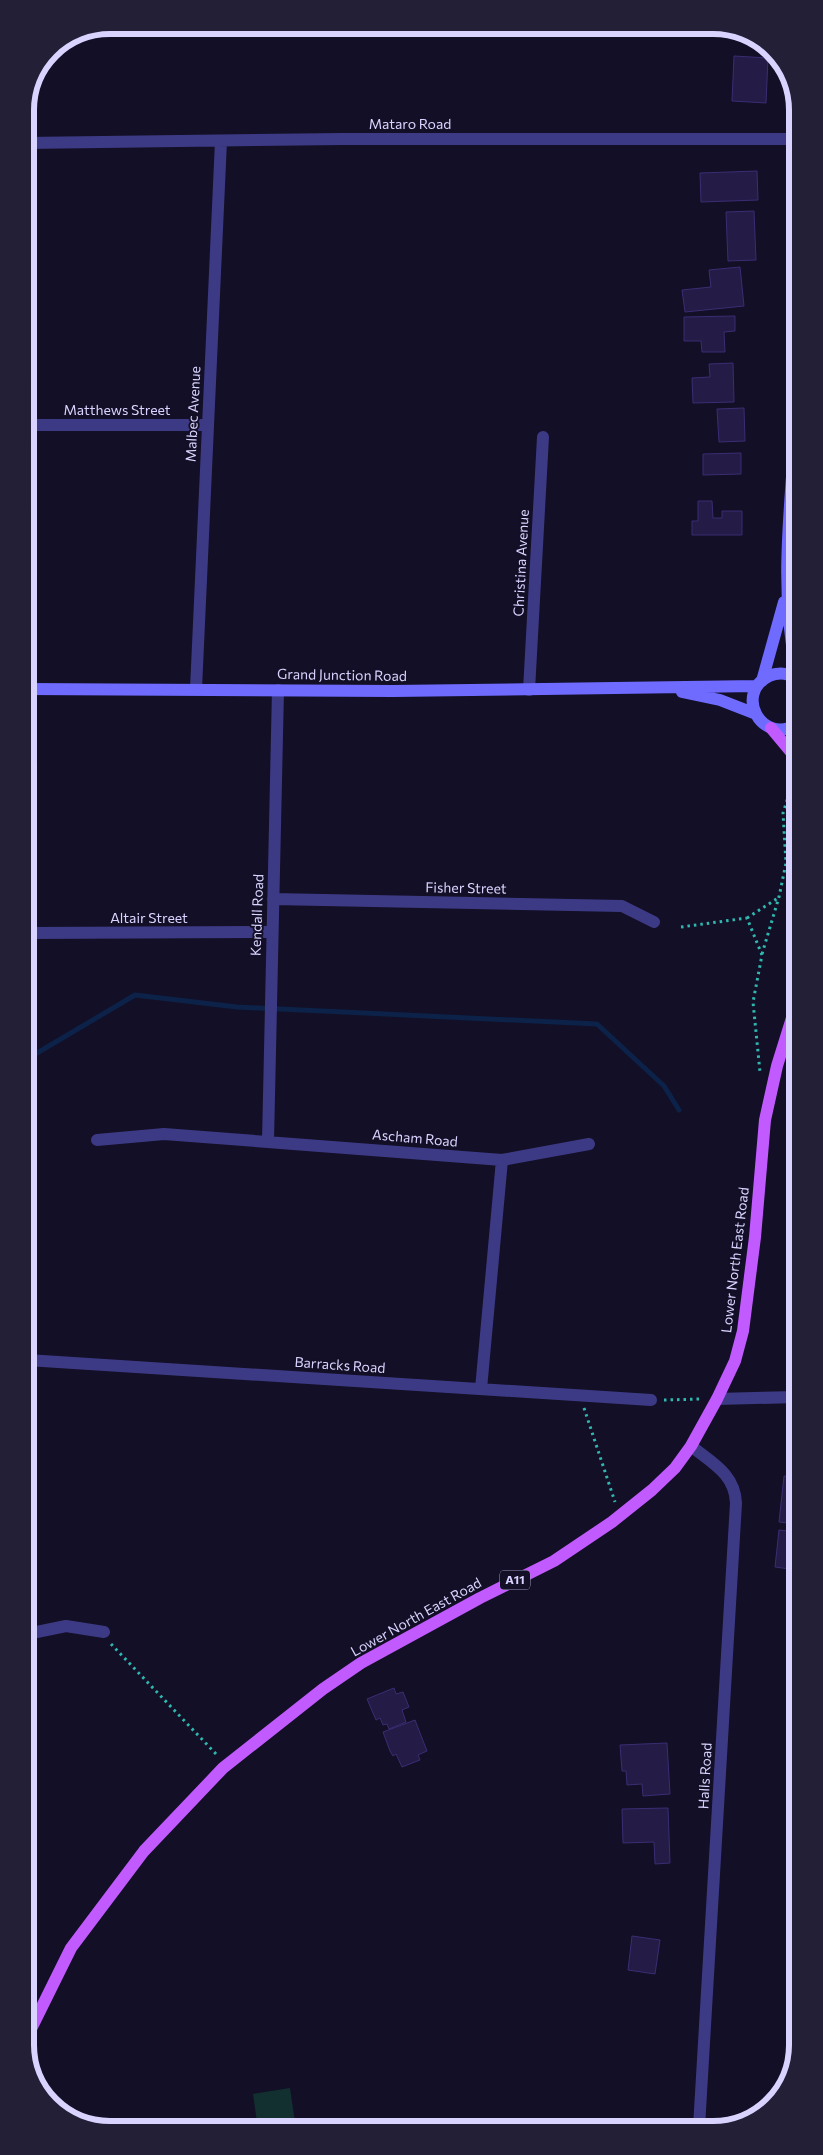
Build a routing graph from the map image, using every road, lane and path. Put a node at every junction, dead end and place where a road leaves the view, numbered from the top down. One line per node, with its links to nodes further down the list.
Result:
1 (789, 139): 2 (street, Mataro Road)
2 (221, 141): 3 (street, Mataro Road); 5 (street, Malbec Avenue)
3 (34, 143)
4 (34, 425): 5 (street, Matthews Street)
5 (208, 425): 14 (street, Malbec Avenue)
6 (543, 437): 16 (street, Christina Avenue)
7 (789, 542): 8 (main road)
8 (786, 593): 9 (main road); 11 (main road)
9 (789, 623)
10 (789, 676): 11 (main road, Grand Junction Road)
11 (759, 684): 12 (main road, Grand Junction Road); 17 (main road)
12 (658, 687): 16 (main road, Grand Junction Road); 17 (main road, Grand Junction Road)
13 (34, 689): 14 (main road, Grand Junction Road)
14 (196, 689): 15 (main road, Grand Junction Road)
15 (278, 690): 16 (main road, Grand Junction Road); 23 (street, Kendall Road)
16 (530, 690)
17 (756, 714): 18 (main road, Grand Junction Road)
18 (772, 728): 19 (main road); 20 (main road)
19 (789, 728)
20 (789, 749)
21 (789, 792): 22 (path)
22 (779, 897): 24 (path); 29 (path)
23 (273, 899): 25 (street, Fisher Street); 27 (street, Kendall Road)
24 (747, 918): 26 (path); 29 (path)
25 (654, 922)
26 (681, 927)
27 (272, 932): 28 (street, Altair Street); 33 (street, Kendall Road)
28 (34, 933)
29 (762, 955): 31 (path)
30 (789, 1027): 40 (main road, Lower North East Road / A11)
31 (761, 1081)
32 (97, 1140): 33 (street, Ascham Road)
33 (268, 1141): 35 (street, Ascham Road)
34 (590, 1144): 35 (street, Ascham Road)
35 (502, 1160): 37 (street)
36 (34, 1360): 37 (street, Barracks Road)
37 (481, 1389): 38 (street, Barracks Road)
38 (580, 1396): 41 (street, Barracks Road); 43 (path)
39 (789, 1397): 40 (street)
40 (716, 1399): 41 (path); 42 (main road, Lower North East Road / A11)
41 (651, 1400)
42 (691, 1446): 43 (main road, Lower North East Road / A11); 48 (street, Halls Road)
43 (619, 1516): 46 (main road, Lower North East Road / A11)
44 (101, 1632): 45 (street); 46 (path)
45 (34, 1633)
46 (226, 1765): 47 (main road, Lower North East Road / A11)
47 (34, 2023)
48 (699, 2121)

